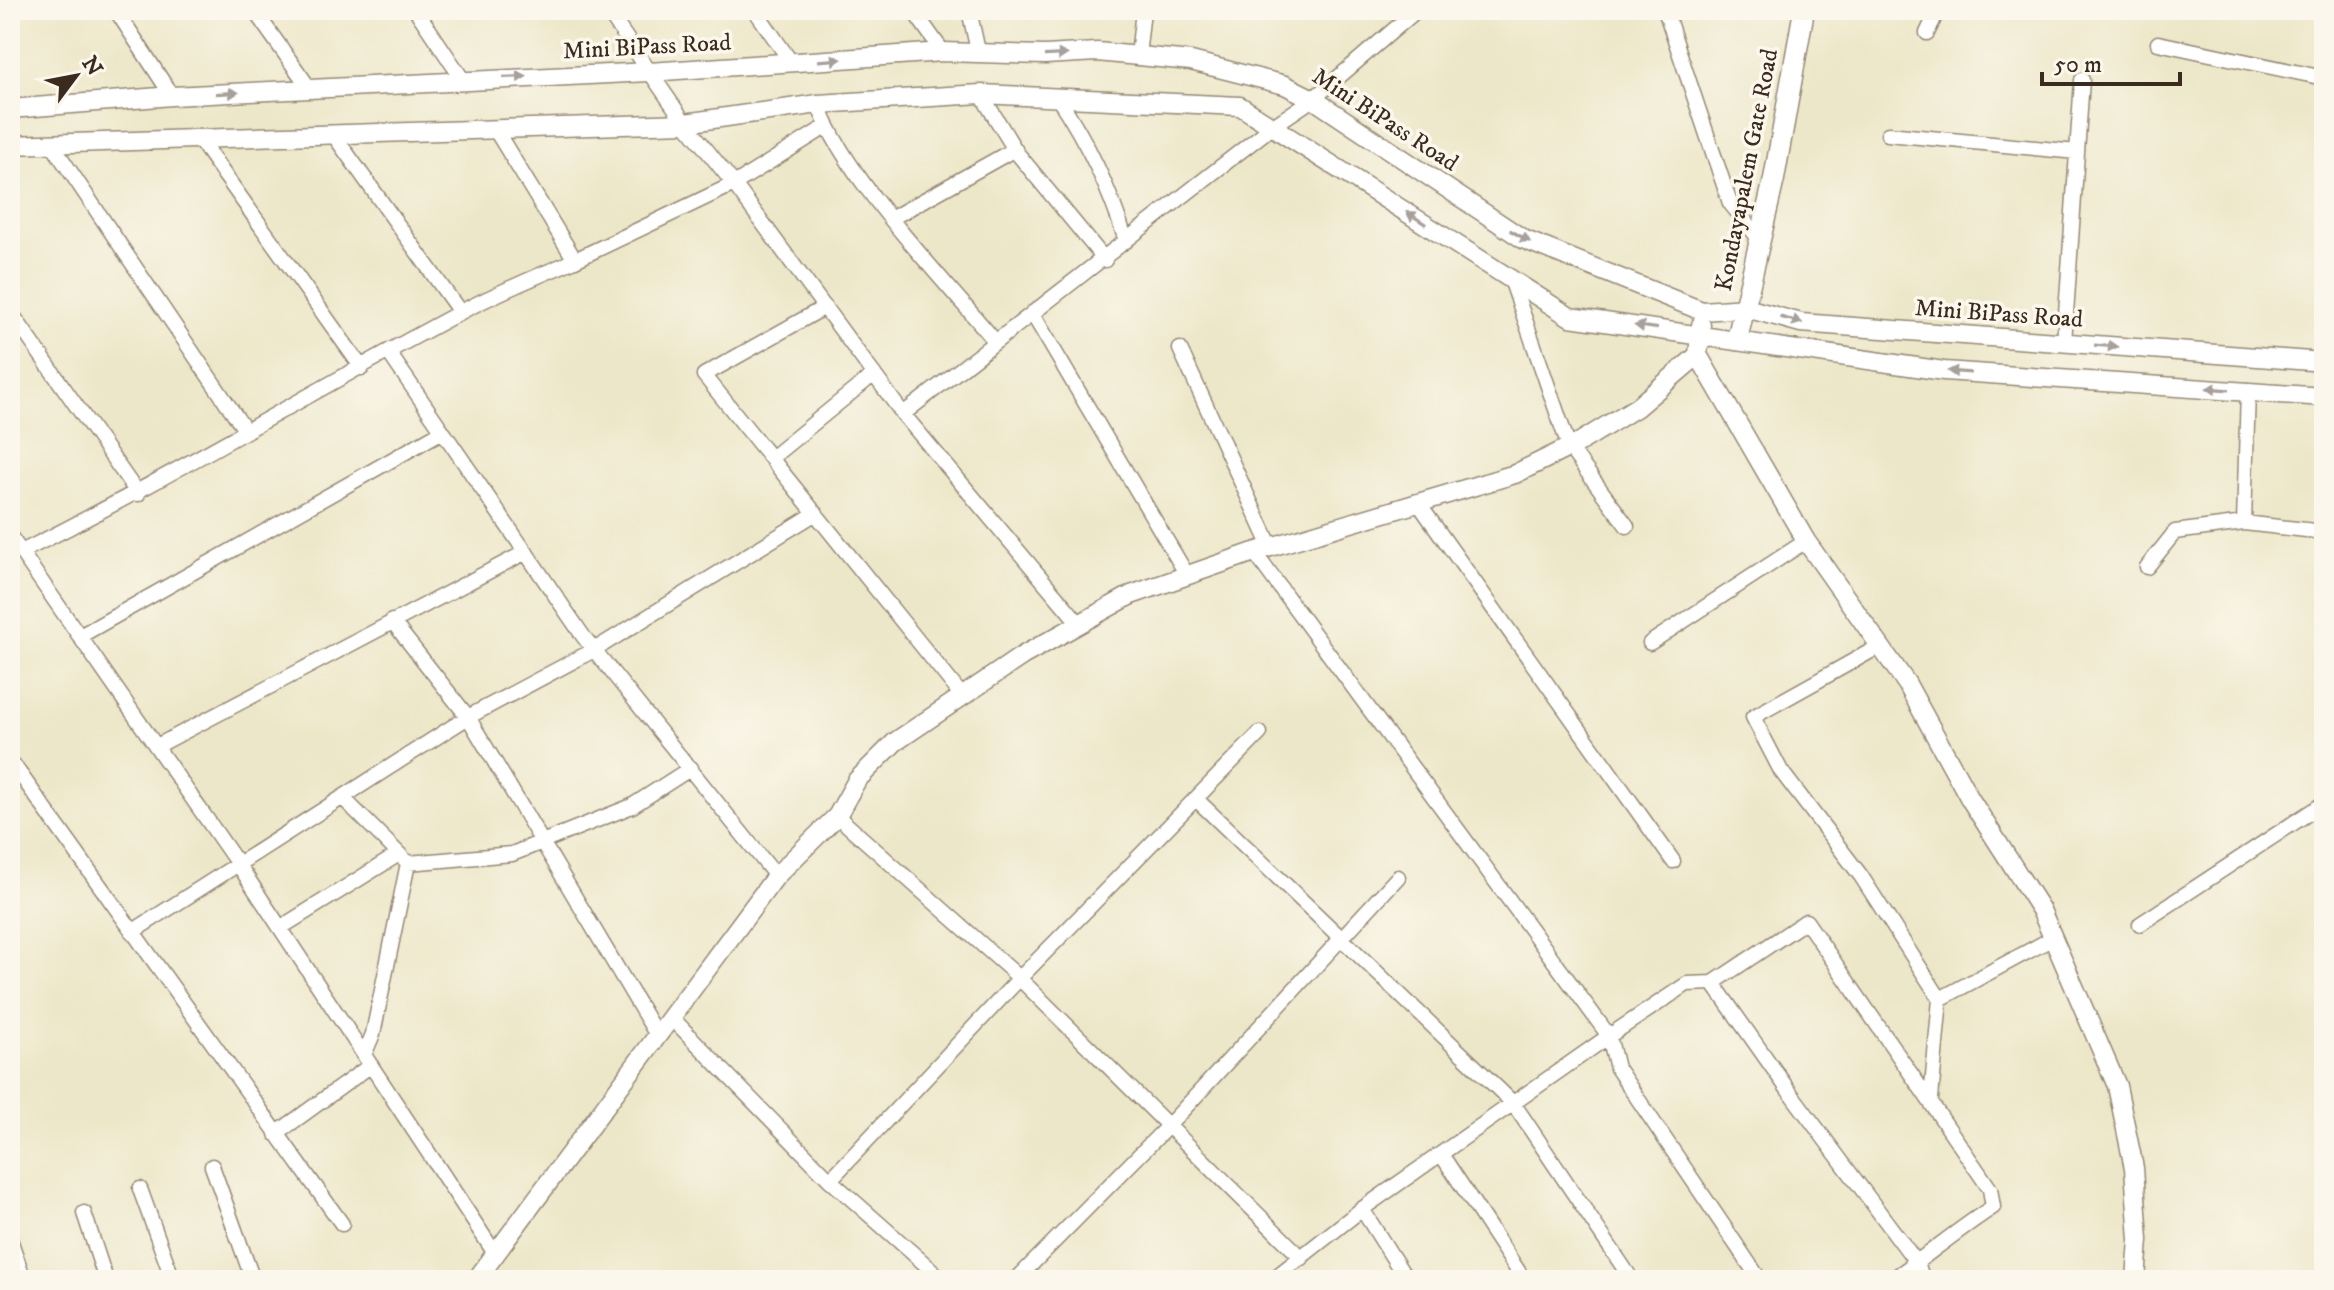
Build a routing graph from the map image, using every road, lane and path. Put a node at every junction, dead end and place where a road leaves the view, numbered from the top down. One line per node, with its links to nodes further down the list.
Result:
1 (116, 10): 25 (street)
2 (254, 10): 23 (street)
3 (416, 10): 21 (street)
4 (607, 10): 19 (street)
5 (755, 10): 18 (street)
6 (913, 10): 16 (street)
7 (969, 10): 15 (street)
8 (1143, 10): 17 (street)
9 (1417, 10): 27 (street)
10 (1665, 10): 44 (street)
11 (1804, 10): 44 (main road, Kondayapalem Gate Road)
12 (1938, 10): 13 (street)
13 (1927, 33)
14 (2158, 43): 20 (street)
15 (978, 51): 16 (street, Mini BiPass Road); 17 (street, Mini BiPass Road, one-way to 17)
16 (943, 52): 18 (street, Mini BiPass Road, one-way to 16)
17 (1138, 56): 27 (street, Mini BiPass Road)
18 (791, 62): 19 (street, Mini BiPass Road)
19 (649, 72): 21 (street, Mini BiPass Road, one-way to 19); 30 (street)
20 (2324, 78)
21 (463, 80): 23 (street, Mini BiPass Road)
22 (2082, 80): 40 (street)
23 (310, 89): 25 (street, Mini BiPass Road, one-way to 23)
24 (981, 94): 26 (street); 28 (street); 39 (street)
25 (172, 96): 29 (street, Mini BiPass Road)
26 (1058, 98): 32 (street); 43 (street)
27 (1313, 99): 32 (street); 51 (street, Mini BiPass Road, one-way to 51)
28 (818, 104): 30 (street); 31 (street)
29 (10, 109)
30 (685, 123): 33 (street); 41 (street)
31 (827, 126): 41 (street); 42 (street)
32 (1273, 126): 43 (street); 47 (street, one-way to 32)
33 (495, 129): 34 (street); 45 (street)
34 (333, 134): 36 (street); 52 (street)
35 (1888, 134): 40 (street)
36 (199, 139): 37 (street); 62 (street)
37 (51, 143): 38 (street); 67 (street)
38 (10, 145)
39 (1015, 149): 42 (street); 46 (street)
40 (2077, 152): 57 (street)
41 (734, 184): 45 (street); 48 (street)
42 (892, 218): 56 (street)
43 (1126, 241): 46 (street)
44 (1761, 241): 49 (main road, Kondayapalem Gate Road)
45 (575, 260): 52 (street)
46 (1105, 260): 53 (street)
47 (1511, 279): 54 (street, one-way to 47); 69 (street)
48 (825, 307): 63 (street); 70 (street)
49 (1746, 308): 51 (street, Mini BiPass Road); 55 (main road, Kondayapalem Gate Road); 57 (street, Mini BiPass Road, one-way to 57)
50 (10, 311): 71 (street)
51 (1702, 311): 54 (street)
52 (460, 312): 59 (street)
53 (1032, 313): 56 (street); 83 (street)
54 (1700, 334): 55 (street); 60 (street)
55 (1737, 340): 64 (street, one-way to 55)
56 (995, 341): 66 (street)
57 (2064, 343): 61 (street, Mini BiPass Road, one-way to 61)
58 (1180, 349): 79 (street)
59 (389, 353): 62 (street); 68 (street)
60 (1698, 355): 69 (street); 78 (street)
61 (2324, 362)
62 (362, 368): 67 (street)
63 (874, 374): 66 (street); 70 (street)
64 (2248, 390): 65 (street); 74 (street)
65 (2324, 397)
66 (903, 414): 85 (street)
67 (245, 430): 71 (street)
68 (441, 432): 81 (street); 86 (street)
69 (1569, 447): 72 (street); 75 (street)
70 (771, 458): 73 (street)
71 (138, 494): 80 (street)
72 (1419, 504): 79 (street); 102 (street)
73 (816, 513): 89 (street); 90 (street)
74 (2244, 523): 76 (street); 82 (street)
75 (1627, 526)
76 (2324, 532)
77 (10, 536): 80 (street)
78 (1806, 541): 87 (street); 88 (street)
79 (1262, 549): 83 (street); 115 (street)
80 (21, 552): 86 (street)
81 (526, 552): 84 (street); 89 (street)
82 (2147, 567)
83 (1187, 575): 85 (street)
84 (392, 621): 91 (street); 93 (street)
85 (1078, 622): 90 (street)
86 (80, 636): 93 (street)
87 (1650, 643)
88 (1880, 646): 110 (street); 113 (street)
89 (594, 650): 91 (street); 95 (street)
90 (963, 697): 99 (street)
91 (468, 717): 96 (street); 100 (street)
92 (1260, 733): 97 (street)
93 (157, 746): 103 (street)
94 (10, 760): 108 (street)
95 (691, 768): 100 (street); 104 (street)
96 (343, 798): 101 (street); 103 (street)
97 (1197, 800): 109 (street); 111 (street)
98 (2324, 803): 106 (street)
99 (837, 816): 104 (street); 111 (street)
100 (543, 842): 101 (street); 116 (street)
101 (403, 858): 107 (street); 117 (street)
102 (1673, 861)
103 (238, 864): 107 (street); 108 (street)
104 (776, 876): 114 (street)
105 (1398, 877): 109 (street)
106 (2140, 924)
107 (280, 928): 117 (street)
108 (132, 932): 121 (street)
109 (1343, 937): 119 (street); 120 (street)
110 (2053, 938): 113 (street); 147 (street)
111 (1018, 980): 120 (street); 124 (street)
112 (1713, 983): 115 (street); 118 (street); 132 (street)
113 (1940, 999): 118 (street)
114 (672, 1018): 116 (street); 124 (street)
115 (1609, 1036): 119 (street); 144 (street)
116 (658, 1037): 130 (street)
117 (368, 1060): 121 (street); 130 (street)
118 (1931, 1099): 132 (street)
119 (1513, 1103): 122 (street); 143 (street)
120 (1169, 1125): 131 (street); 139 (street)
121 (276, 1134): 128 (street)
122 (1441, 1154): 126 (street); 142 (street)
123 (212, 1166): 136 (street)
124 (830, 1180): 138 (street)
125 (140, 1189): 135 (street)
126 (1362, 1209): 131 (street); 141 (street)
127 (84, 1213): 134 (street)
128 (342, 1224)
129 (10, 1239): 133 (street)
130 (496, 1255): 137 (street)
131 (1302, 1258): 140 (street)
132 (1917, 1263): 145 (street); 146 (street)
133 (24, 1280)
134 (106, 1280)
135 (173, 1280)
136 (253, 1280)
137 (476, 1280)
138 (943, 1280)
139 (1016, 1280)
140 (1272, 1280)
141 (1407, 1280)
142 (1524, 1280)
143 (1632, 1280)
144 (1760, 1280)
145 (1891, 1280)
146 (1923, 1280)
147 (2136, 1280)

